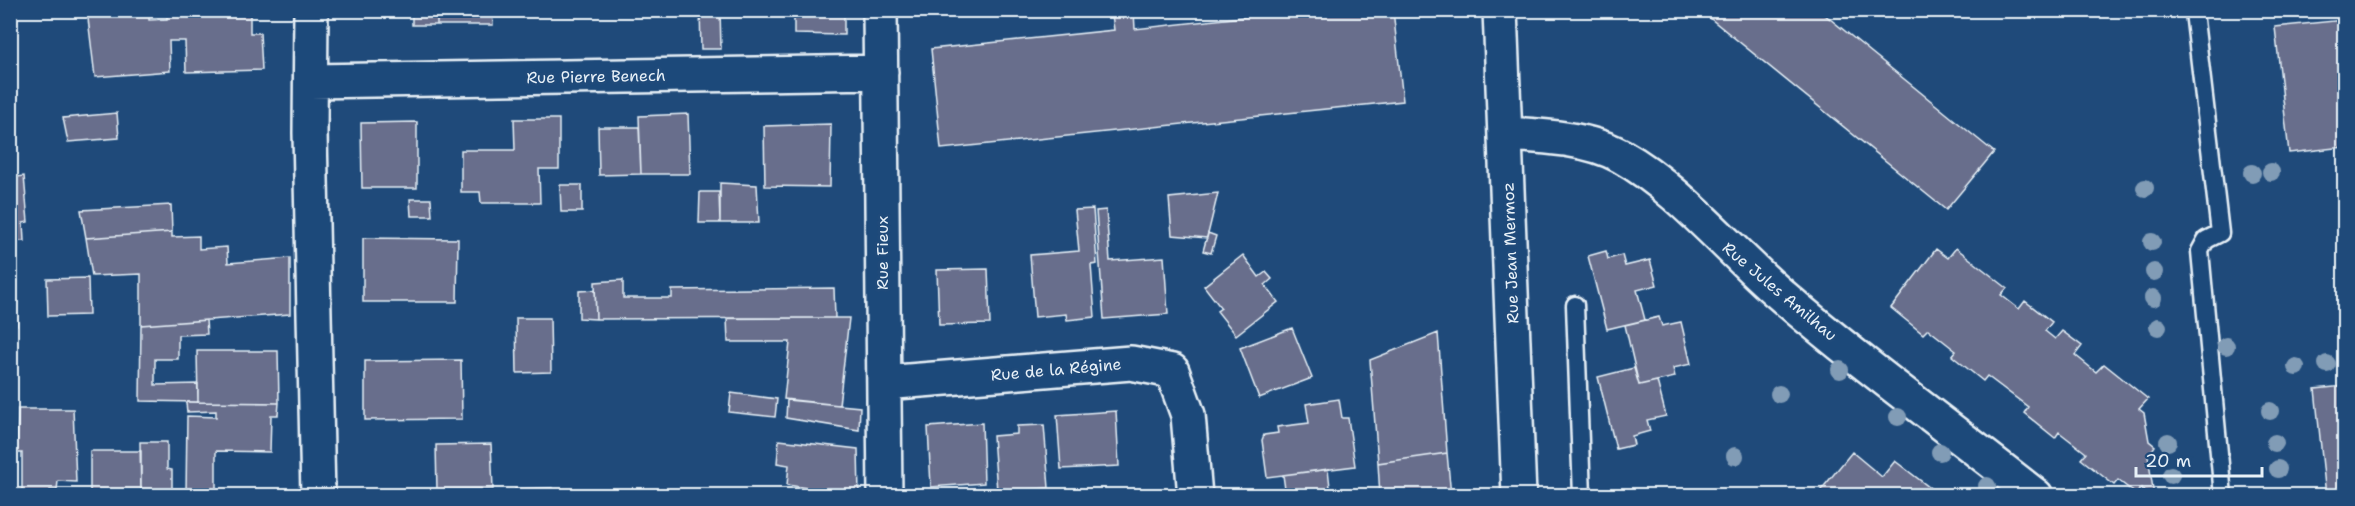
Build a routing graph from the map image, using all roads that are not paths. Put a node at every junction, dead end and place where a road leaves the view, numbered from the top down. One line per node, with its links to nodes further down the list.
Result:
1 (311, 10): 6 (street)
2 (880, 10): 5 (street, Rue Fieux)
3 (1500, 10): 7 (street, Rue Jean Mermoz)
4 (2194, 12): 16 (lane)
5 (881, 72): 6 (street, Rue Pierre Benech); 9 (street, Rue Fieux)
6 (311, 81): 10 (street)
7 (1506, 134): 13 (street, Rue Jean Mermoz); 15 (street, Rue Jules Amilhau)
8 (1575, 305): 14 (lane)
9 (884, 383): 11 (street, Rue Fieux); 12 (street, Rue de la Régine)
10 (318, 495)
11 (885, 495)
12 (1195, 495)
13 (1519, 495)
14 (1582, 495)
15 (2036, 495)
16 (2223, 495)

